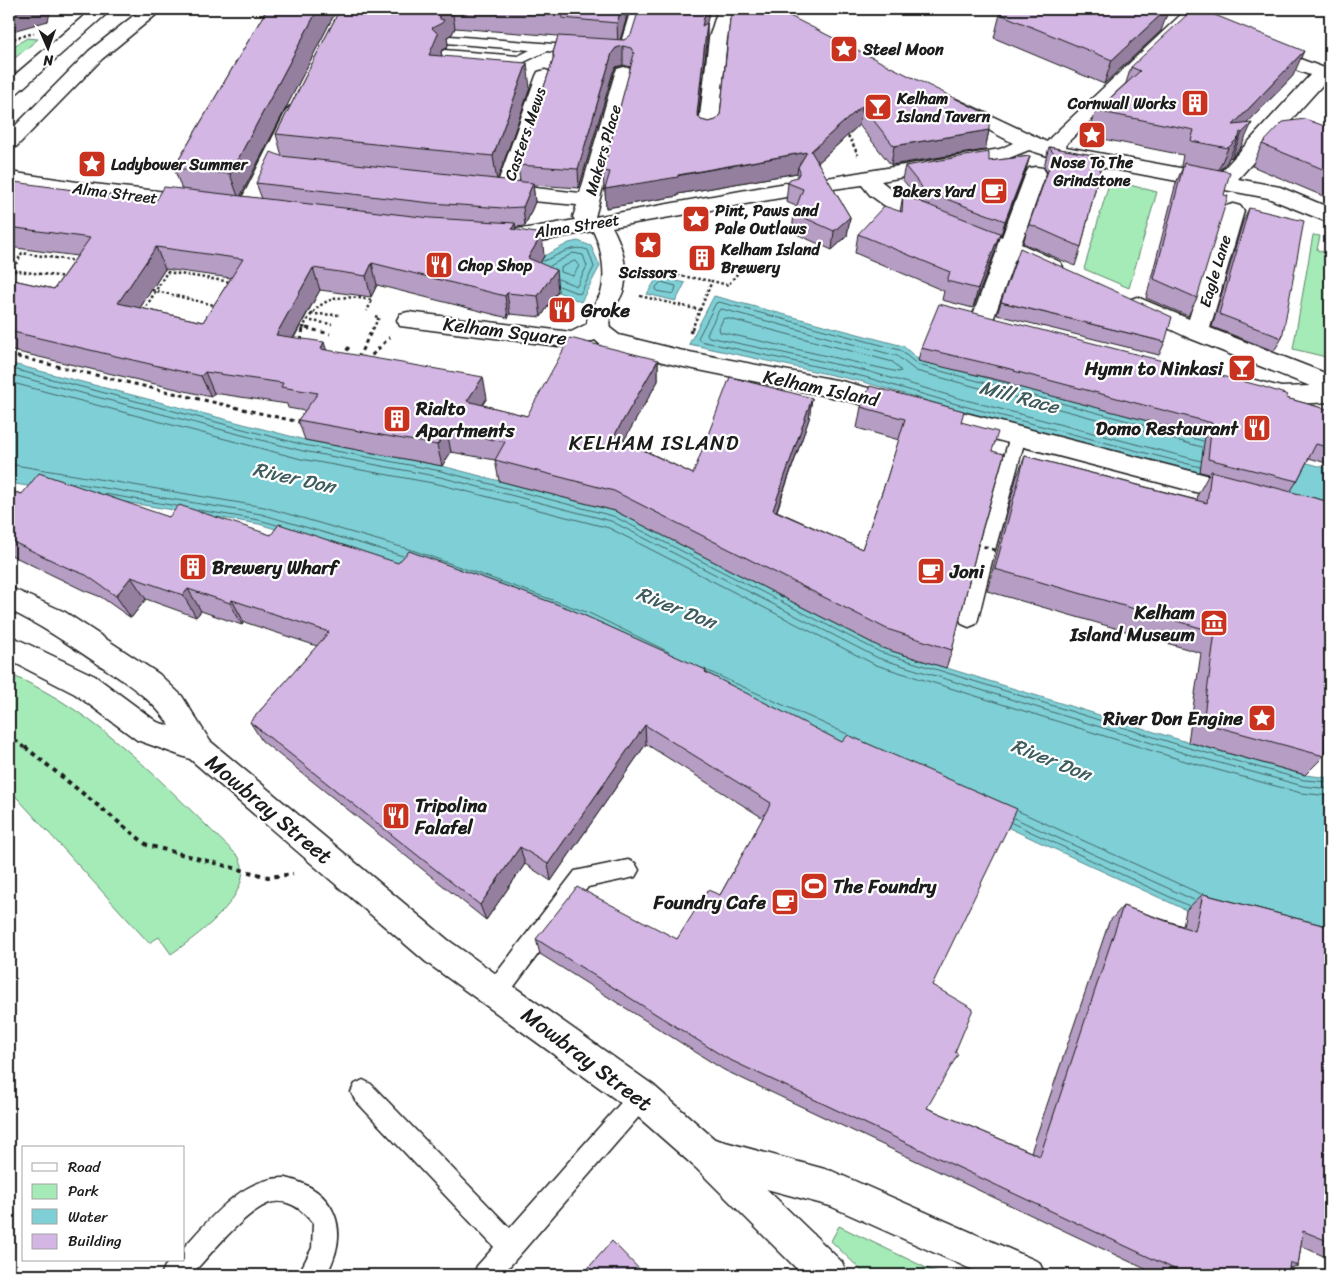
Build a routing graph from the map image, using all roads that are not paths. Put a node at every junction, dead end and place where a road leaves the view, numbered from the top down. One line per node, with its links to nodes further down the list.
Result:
1 (103, 9): 15 (main road)
2 (154, 9): 20 (main road)
3 (637, 9): 10 (lane)
4 (727, 9): 18 (main road)
5 (1197, 9): 6 (main road)
6 (1171, 25): 7 (main road); 21 (main road)
7 (1200, 30)
8 (450, 40): 10 (lane)
9 (1247, 46): 13 (main road)
10 (545, 47): 11 (lane)
11 (444, 54)
12 (624, 73): 30 (main road, Makers Place)
13 (1326, 75): 26 (main road)
14 (545, 76): 29 (main road, Casters Mews)
15 (9, 90)
16 (303, 95): 24 (main road, Alma Street)
17 (942, 98): 19 (main road)
18 (708, 134)
19 (1026, 142): 21 (main road); 23 (main road)
20 (9, 143)
21 (1054, 152): 26 (main road)
22 (1036, 173): 35 (main road)
23 (867, 177): 25 (main road); 35 (main road)
24 (9, 178)
25 (833, 183)
26 (1223, 183): 32 (main road)
27 (476, 188): 29 (main road)
28 (786, 190): 33 (main road, Alma Street)
29 (505, 192): 30 (main road)
30 (589, 200): 33 (main road, Makers Place)
31 (1233, 210): 41 (main road, Eagle Lane)
32 (1330, 216)
33 (590, 225): 34 (main road, Alma Street); 40 (main road)
34 (474, 234)
35 (1010, 248): 36 (main road); 38 (main road)
36 (1072, 276)
37 (1116, 296): 41 (main road)
38 (958, 314)
39 (408, 320): 40 (main road, Kelham Square)
40 (599, 328): 45 (main road, Kelham Island)
41 (1196, 332): 43 (main road)
42 (1234, 384): 44 (main road)
43 (1330, 384)
44 (1330, 393)
45 (1018, 436): 46 (main road, Kelham Island); 48 (lane)
46 (1264, 500)
47 (9, 598): 50 (main road, Mowbray Street)
48 (969, 619)
49 (9, 647): 50 (main road, Mowbray Street)
50 (200, 750): 52 (main road, Mowbray Street)
51 (628, 870): 52 (lane)
52 (496, 992): 54 (main road, Mowbray Street)
53 (363, 1092): 56 (lane)
54 (641, 1097): 55 (main road, Mowbray Street); 56 (lane)
55 (708, 1155): 60 (main road); 61 (main road, Mowbray Street)
56 (511, 1247): 59 (lane)
57 (174, 1275): 58 (lane)
58 (311, 1275)
59 (486, 1275)
60 (829, 1275)
61 (1026, 1275)

